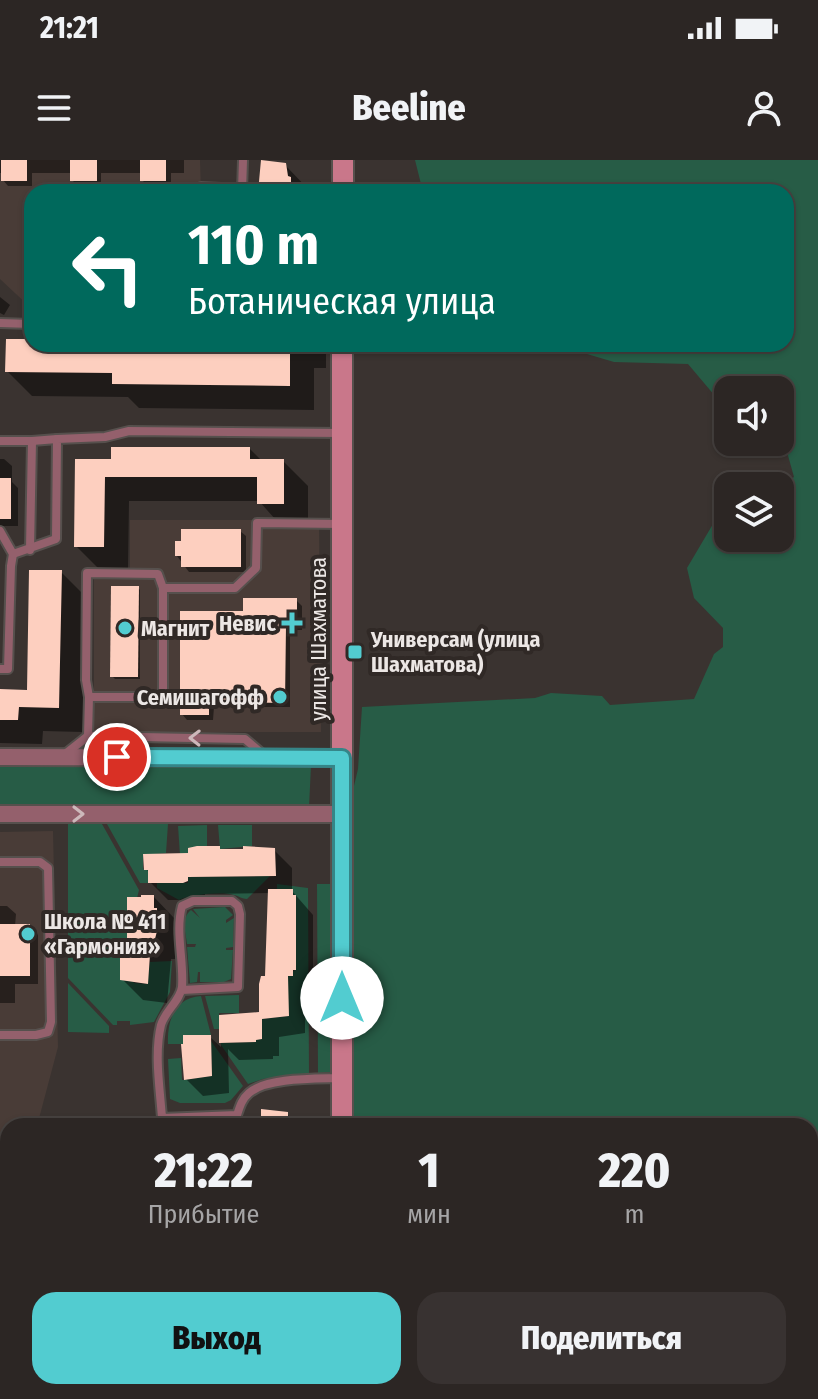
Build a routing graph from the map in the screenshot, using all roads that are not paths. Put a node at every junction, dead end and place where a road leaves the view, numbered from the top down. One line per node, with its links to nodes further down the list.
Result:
1 (243, 160): 3 (lane)
2 (343, 160): 4 (street)
3 (242, 184)
4 (343, 184)
5 (0, 323): 6 (lane)
6 (24, 324)
7 (342, 352): 8 (street, улица Шахматова)
8 (342, 433): 9 (lane); 12 (street, улица Шахматова)
9 (57, 439): 11 (lane); 14 (lane)
10 (0, 441): 11 (lane)
11 (32, 441): 14 (lane)
12 (343, 524): 16 (lane); 23 (street, улица Шахматова)
13 (0, 531): 15 (lane)
14 (30, 550): 15 (lane)
15 (13, 554): 17 (lane)
16 (163, 588): 18 (lane); 18 (lane)
17 (0, 669)
18 (89, 697): 19 (lane)
19 (88, 736): 21 (lane); 22 (lane, one-way to 19)
20 (0, 757): 21 (street)
21 (61, 757): 22 (street)
22 (266, 757): 23 (street)
23 (342, 758): 25 (street, улица Шахматова)
24 (0, 814): 25 (street, one-way to 25)
25 (342, 814): 29 (street, улица Шахматова)
26 (0, 862): 28 (lane)
27 (182, 990): 27 (lane); 31 (lane)
28 (0, 1035)
29 (342, 1078): 30 (lane); 34 (street, улица Шахматова)
30 (237, 1115): 32 (lane); 33 (lane)
31 (162, 1118)
32 (205, 1118)
33 (238, 1118)
34 (342, 1118)

